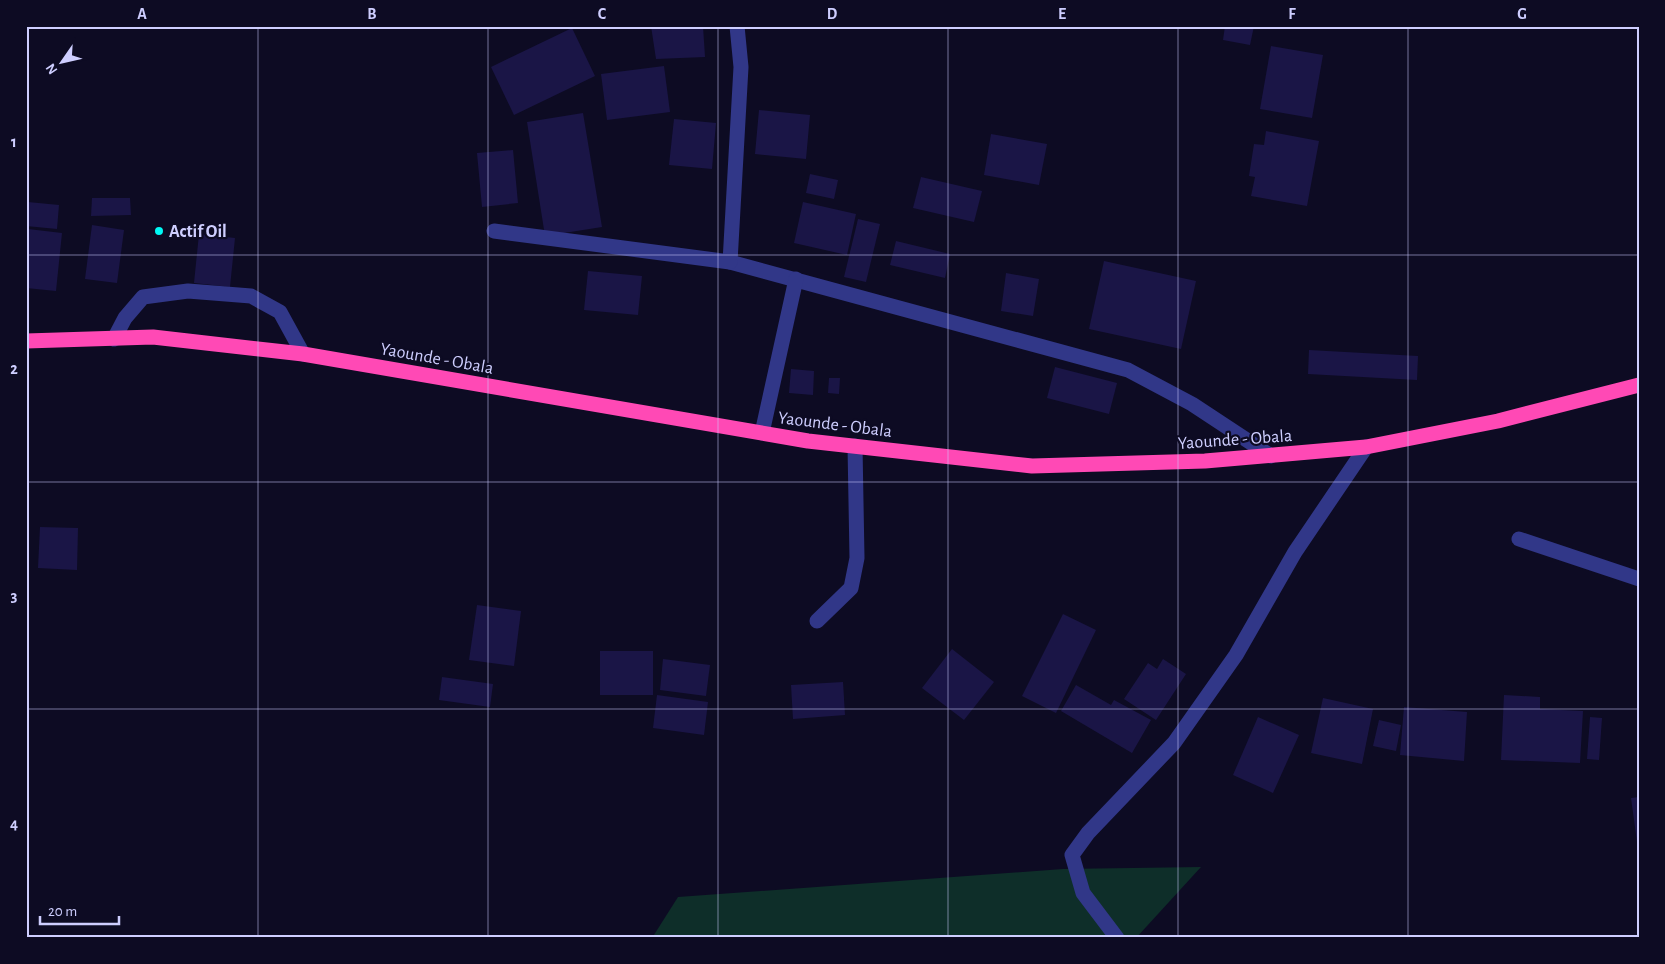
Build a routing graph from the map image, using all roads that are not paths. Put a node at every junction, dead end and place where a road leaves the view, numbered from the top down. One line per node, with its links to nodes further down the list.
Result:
1 (737, 26): 3 (street)
2 (494, 231): 3 (street)
3 (730, 262): 4 (street)
4 (796, 279): 9 (street); 12 (street)
5 (114, 338): 6 (highway, Yaounde - Obala); 7 (highway, Yaounde - Obala); 7 (street)
6 (26, 341)
7 (303, 354): 9 (highway, Yaounde - Obala)
8 (1639, 385): 11 (highway, Yaounde - Obala)
9 (762, 433): 10 (highway, Yaounde - Obala)
10 (855, 446): 12 (highway, Yaounde - Obala); 15 (street)
11 (1366, 447): 12 (highway, Yaounde - Obala); 16 (street)
12 (1271, 456)
13 (1519, 539): 14 (street)
14 (1639, 579)
15 (817, 621)
16 (1117, 938)

